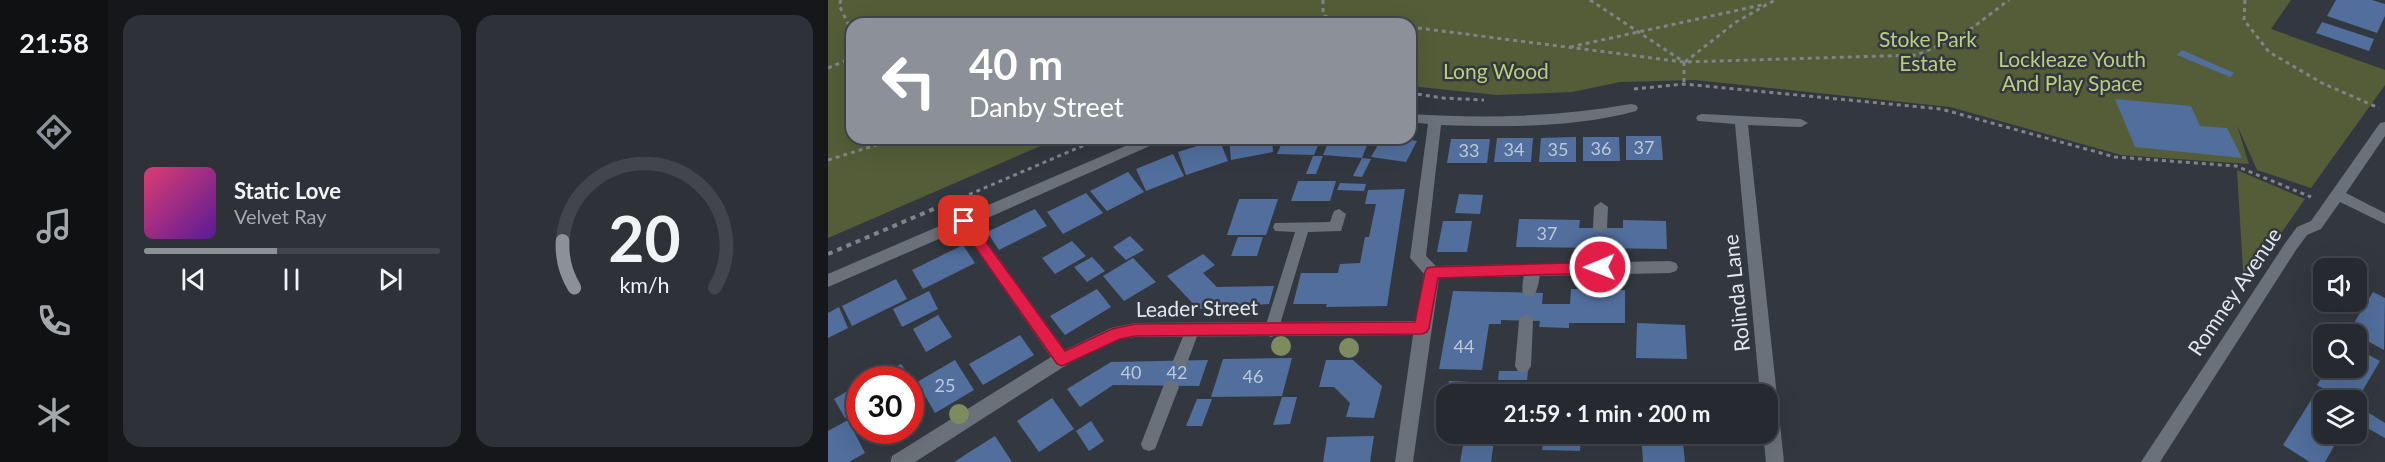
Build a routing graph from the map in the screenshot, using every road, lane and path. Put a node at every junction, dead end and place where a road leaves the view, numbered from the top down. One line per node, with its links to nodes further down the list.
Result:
1 (841, 0): 11 (path)
2 (1323, 0): 8 (path)
3 (1590, 0): 13 (path)
4 (1775, 0): 7 (path)
5 (2009, 0): 16 (path)
6 (2245, 0): 23 (path)
7 (1766, 4): 13 (path); 16 (path)
8 (1323, 16): 9 (path); 10 (path)
9 (1320, 18)
10 (1338, 18)
11 (846, 20)
12 (1416, 28): 14 (path)
13 (1638, 33): 14 (path); 16 (path)
14 (1566, 48): 16 (path)
15 (846, 60): 17 (path)
16 (1684, 62): 18 (path)
17 (828, 68)
18 (1684, 84): 19 (path); 35 (path)
19 (1627, 91)
20 (1416, 94): 21 (path)
21 (1487, 100)
22 (1631, 108): 27 (street)
23 (2385, 110)
24 (1703, 118): 26 (street)
25 (1416, 119): 27 (street)
26 (1741, 120): 28 (street); 62 (street, Rolinda Lane)
27 (1435, 121): 48 (street)
28 (1801, 123)
29 (2385, 126): 34 (street, Romney Avenue)
30 (880, 144): 33 (path)
31 (1087, 144): 44 (path)
32 (1142, 144): 39 (street)
33 (828, 160)
34 (2336, 194): 38 (street); 63 (street, Romney Avenue)
35 (2312, 198)
36 (1601, 207): 42 (lane)
37 (1339, 214): 41 (lane)
38 (2385, 219)
39 (964, 221): 49 (street); 55 (street)
40 (1280, 227): 41 (lane)
41 (1303, 227): 54 (lane)
42 (1600, 228)
43 (1599, 248): 45 (lane)
44 (828, 254)
45 (1600, 267): 46 (street); 47 (street)
46 (1670, 267)
47 (1533, 269): 48 (street); 50 (lane)
48 (1432, 272): 52 (street)
49 (828, 281)
50 (1529, 292)
51 (1527, 321): 57 (lane)
52 (1422, 328): 54 (street, Leader Street); 61 (street)
53 (1192, 331): 54 (street, Leader Street); 55 (street, Leader Street); 56 (lane)
54 (1271, 331)
55 (1062, 359): 60 (street, Leader Street)
56 (1181, 361)
57 (1523, 366)
58 (1171, 387): 59 (lane)
59 (1149, 444)
60 (905, 461)
61 (1404, 462)
62 (1775, 462)
63 (2150, 462)

